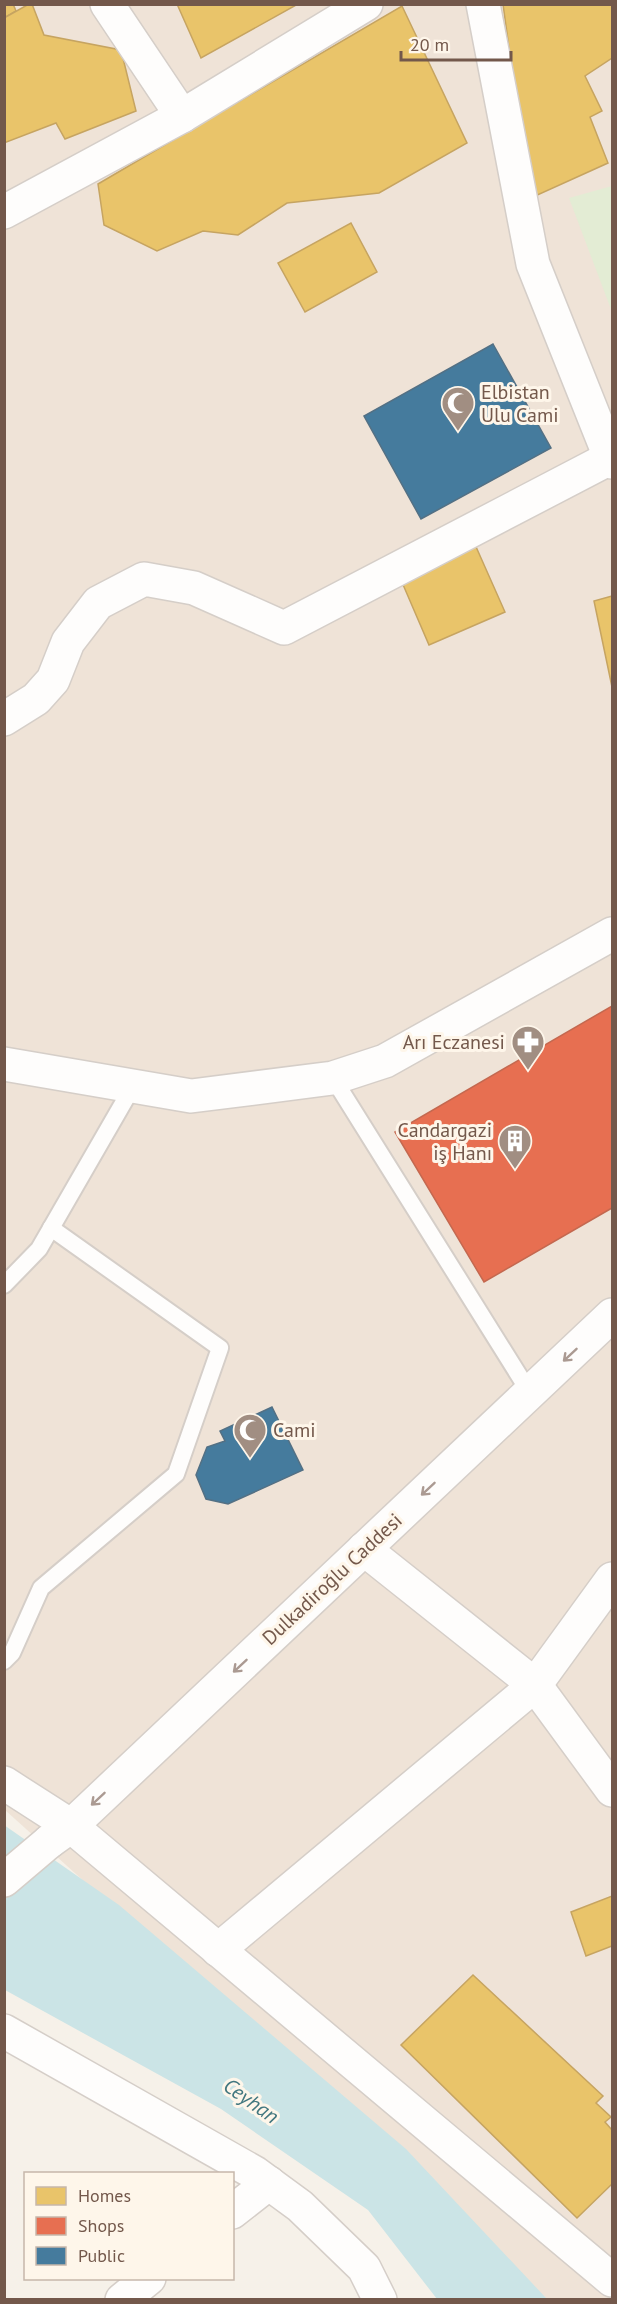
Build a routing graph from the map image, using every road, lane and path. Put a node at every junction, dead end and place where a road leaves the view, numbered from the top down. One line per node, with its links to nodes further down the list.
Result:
1 (107, 4): 4 (street)
2 (366, 4): 4 (street)
3 (483, 4): 6 (street)
4 (182, 116): 5 (street)
5 (8, 205)
6 (612, 459): 7 (street)
7 (4, 719)
8 (612, 934): 10 (street)
9 (4, 1064): 11 (street)
10 (333, 1078): 11 (street); 15 (lane)
11 (133, 1086): 12 (lane)
12 (51, 1228): 13 (lane); 18 (lane)
13 (4, 1285)
14 (612, 1315): 15 (street, Dulkadiroğlu Caddesi, one-way to 15)
15 (530, 1393): 16 (street, Dulkadiroğlu Caddesi, one-way to 16)
16 (363, 1550): 19 (street); 22 (street, Dulkadiroğlu Caddesi, one-way to 22)
17 (612, 1579): 19 (street)
18 (4, 1660)
19 (535, 1685): 21 (street); 24 (street)
20 (4, 1783): 22 (street)
21 (612, 1790)
22 (60, 1833): 23 (street, Dulkadiroğlu Caddesi); 24 (street)
23 (4, 1880)
24 (218, 1950): 29 (street)
25 (4, 2031): 26 (street)
26 (269, 2183): 27 (street); 31 (street)
27 (234, 2210)
28 (147, 2280): 30 (street)
29 (612, 2280)
30 (122, 2300)
31 (380, 2300)

